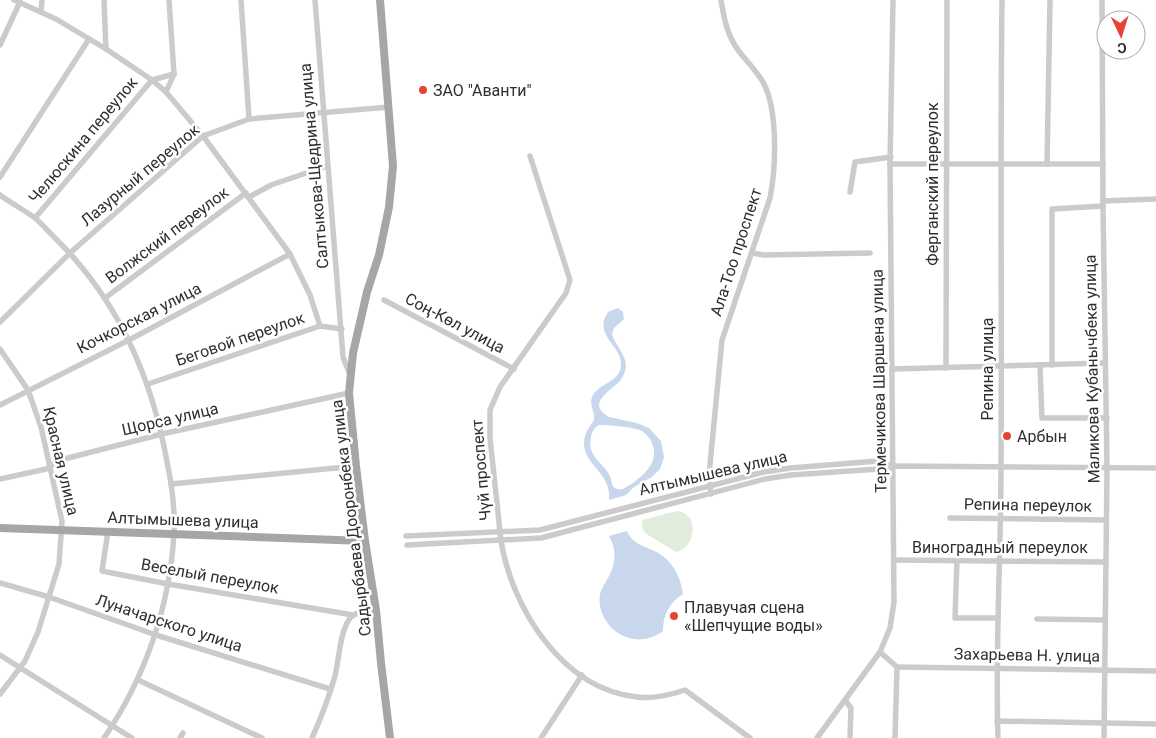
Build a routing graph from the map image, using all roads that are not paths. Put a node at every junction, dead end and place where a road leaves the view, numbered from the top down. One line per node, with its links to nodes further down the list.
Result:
1 (42, 0): 14 (street)
2 (104, 0): 17 (street)
3 (169, 0): 18 (street)
4 (241, 0): 23 (street)
5 (315, 0): 22 (street, Салтыкова-Щедрина улица)
6 (380, 0): 21 (main road, Садырбаева Дооронбека улица)
7 (721, 0): 40 (street, Ала-Тоо проспект)
8 (893, 0): 26 (street, Термечикова Шаршена улица)
9 (947, 0): 27 (street, Ферганский переулок)
10 (1002, 0): 28 (street, Репина улица)
11 (1050, 0): 29 (street)
12 (1102, 0): 30 (street, Маликова Кубанычбека улица)
13 (17, 1): 14 (street); 16 (street)
14 (40, 12): 15 (street)
15 (88, 39): 17 (street); 32 (street)
16 (0, 45)
17 (106, 49): 19 (street)
18 (174, 74): 19 (street); 20 (street)
19 (152, 80): 20 (street); 38 (street, Челюскина переулок)
20 (166, 92): 24 (street)
21 (389, 107): 22 (street, Лазурный переулок); 57 (main road, Садырбаева Дооронбека улица)
22 (322, 112): 23 (street, Лазурный переулок); 31 (street, Салтыкова-Щедрина улица)
23 (249, 118): 24 (street, Лазурный переулок)
24 (203, 136): 35 (street); 39 (street, Лазурный переулок)
25 (530, 156): 55 (street, Чүй проспект)
26 (890, 161): 27 (street); 33 (street); 56 (street, Термечикова Шаршена улица)
27 (946, 164): 28 (street); 54 (street, Ферганский переулок)
28 (1000, 164): 29 (street); 53 (street, Репина улица)
29 (1047, 164): 30 (street)
30 (1103, 164): 37 (street, Маликова Кубанычбека улица)
31 (327, 166): 35 (street, Волжский переулок); 47 (street, Салтыкова-Щедрина улица)
32 (0, 177)
33 (850, 192)
34 (0, 195): 38 (street)
35 (247, 195): 42 (street); 43 (street, Волжский переулок)
36 (1156, 199): 37 (street)
37 (1103, 203): 50 (street, Маликова Кубанычбека улица); 51 (street)
38 (35, 218): 39 (street)
39 (70, 253): 43 (street); 45 (street, Лазурный переулок)
40 (752, 253): 41 (street); 72 (street, Ала-Тоо проспект)
41 (870, 253)
42 (290, 254): 46 (street); 48 (street, Кочкорская улица)
43 (105, 298): 48 (street)
44 (384, 300): 55 (street, Соң-Көл улица)
45 (0, 322)
46 (320, 326): 47 (street, Беговой переулок); 58 (street, Беговой переулок)
47 (342, 329): 57 (street, Салтыкова-Щедрина улица)
48 (130, 340): 58 (street); 59 (street, Кочкорская улица)
49 (0, 349): 59 (street, Красная улица)
50 (1105, 363): 51 (street); 62 (street, Маликова Кубанычбека улица)
51 (1052, 365): 52 (street)
52 (1040, 366): 53 (street); 62 (street)
53 (1001, 367): 54 (street); 67 (street, Репина улица)
54 (946, 368): 56 (street)
55 (514, 369): 80 (street, Чүй проспект)
56 (892, 369): 66 (street, Термечикова Шаршена улица)
57 (350, 376): 60 (main road, Садырбаева Дооронбека улица)
58 (148, 384): 63 (street)
59 (28, 390): 61 (street, Кочкорская улица); 64 (street, Красная улица)
60 (349, 392): 63 (street, Щорса улица); 65 (main road, Садырбаева Дооронбека улица)
61 (0, 405)
62 (1107, 418): 68 (street, Маликова Кубанычбека улица)
63 (162, 434): 64 (street, Щорса улица); 71 (street)
64 (51, 466): 70 (street, Щорса улица); 78 (street, Красная улица)
65 (356, 466): 71 (street); 83 (main road, Садырбаева Дооронбека улица)
66 (894, 466): 67 (street); 72 (street, Алтымышева улица); 73 (street, Алтымышева улица); 86 (street, Термечикова Шаршена улица)
67 (1001, 467): 68 (street); 75 (street, Репина улица)
68 (1107, 468): 69 (street); 76 (street, Маликова Кубанычбека улица)
69 (1156, 468)
70 (0, 479)
71 (171, 484): 81 (street)
72 (709, 485): 73 (street, Ала-Тоо проспект); 80 (street, Алтымышева улица)
73 (711, 494): 84 (street, Алтымышева улица)
74 (950, 518): 75 (street, Репина переулок)
75 (1000, 519): 76 (street, Репина переулок); 88 (street, Репина улица)
76 (1106, 520): 89 (street, Маликова Кубанычбека улица)
77 (0, 528): 78 (main road, Алтымышева улица)
78 (62, 530): 79 (main road, Алтымышева улица); 92 (street, Красная улица)
79 (108, 531): 81 (main road, Алтымышева улица); 91 (street, Веселый переулок)
80 (500, 533): 82 (street, Алтымышева улица); 84 (street, Чүй проспект)
81 (174, 534): 83 (main road, Алтымышева улица); 91 (street)
82 (406, 536)
83 (365, 540): 93 (main road, Садырбаева Дооронбека улица)
84 (501, 541): 85 (street, Алтымышева улица); 106 (street, Чүй проспект)
85 (407, 545)
86 (894, 560): 87 (street, Виноградный переулок); 99 (street, Термечикова Шаршена улица)
87 (957, 560): 88 (street, Виноградный переулок); 95 (street)
88 (999, 560): 89 (street, Виноградный переулок); 95 (street, Репина улица)
89 (1106, 562): 97 (street, Маликова Кубанычбека улица)
90 (0, 583): 92 (street, Луначарского улица)
91 (168, 584): 94 (street, Веселый переулок); 98 (street)
92 (49, 597): 98 (street, Луначарского улица); 102 (street, Красная улица)
93 (376, 610): 94 (street); 119 (main road, Садырбаева Дооронбека улица)
94 (353, 615): 108 (street)
95 (998, 618): 103 (street, Репина улица)
96 (1037, 619): 97 (street)
97 (1105, 620): 104 (street, Маликова Кубанычбека улица)
98 (156, 635): 107 (street); 108 (street, Луначарского улица)
99 (880, 652): 101 (street); 110 (street, Термечикова Шаршена улица)
100 (0, 654): 102 (street)
101 (897, 667): 103 (street, Захарьева Н. улица); 124 (street)
102 (21, 668): 109 (street, Красная улица); 114 (street)
103 (997, 669): 104 (street, Захарьева Н. улица); 111 (street, Репина улица)
104 (1104, 670): 105 (street, Захарьева Н. улица); 112 (street, Маликова Кубанычбека улица)
105 (1156, 671)
106 (582, 675): 120 (street); 121 (street, Чүй проспект)
107 (138, 680): 114 (street); 117 (street)
108 (330, 689): 118 (street)
109 (0, 694)
110 (845, 700): 122 (street, Термечикова Шаршена улица); 123 (street)
111 (997, 721): 112 (street); 125 (street, Репина улица)
112 (1104, 723): 113 (street); 126 (street, Маликова Кубанычбека улица)
113 (1156, 724)
114 (112, 726): 115 (street); 116 (street)
115 (104, 738)
116 (132, 738)
117 (262, 738)
118 (312, 738)
119 (390, 738)
120 (541, 738)
121 (750, 738)
122 (817, 738)
123 (850, 738)
124 (895, 738)
125 (998, 738)
126 (1104, 738)

